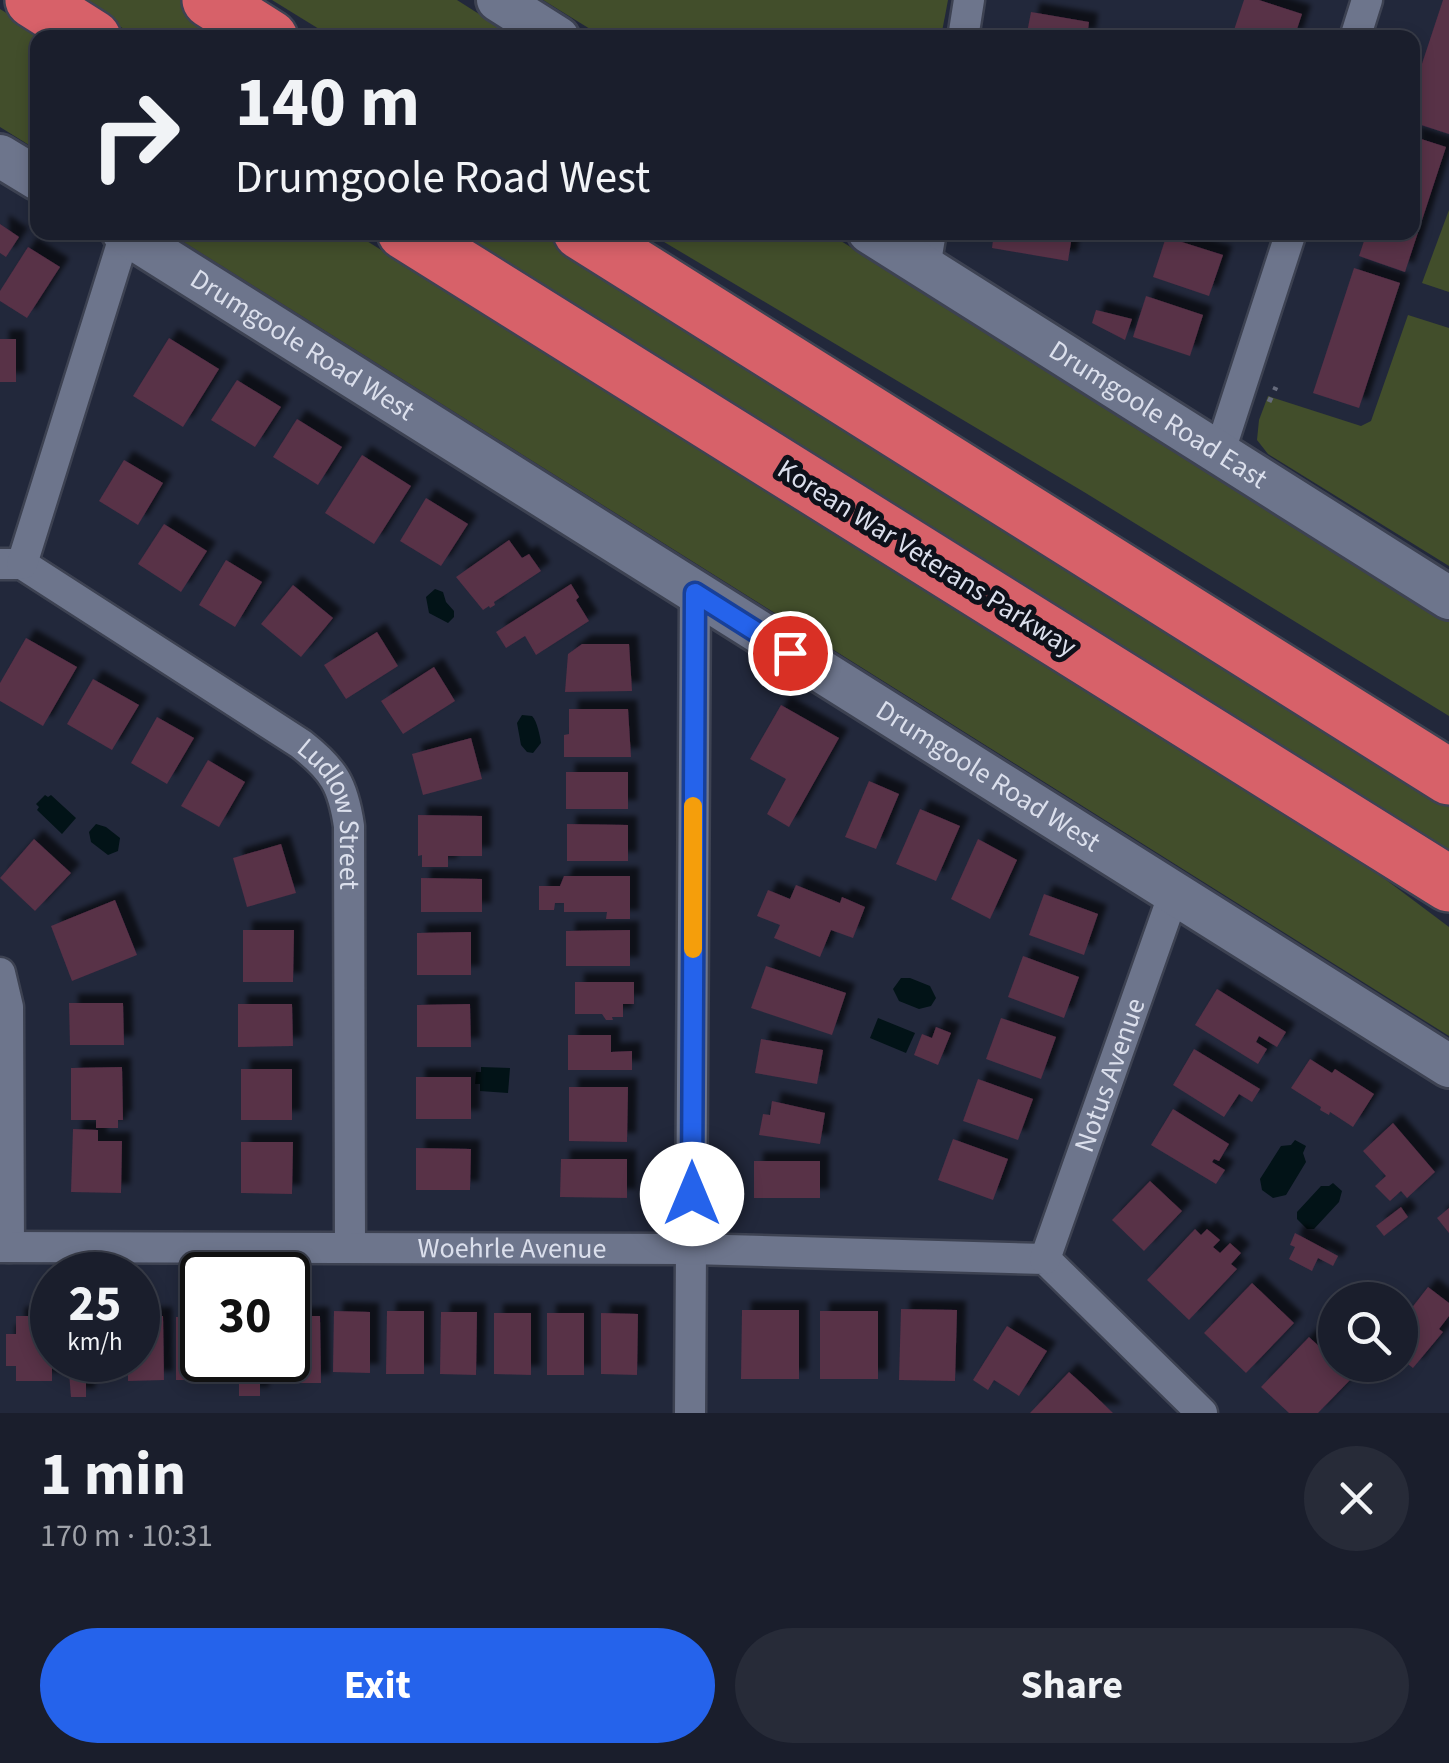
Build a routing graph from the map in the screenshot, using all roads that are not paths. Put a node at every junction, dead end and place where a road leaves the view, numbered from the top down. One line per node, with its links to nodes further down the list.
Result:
1 (33, 0): 6 (highway)
2 (210, 0): 7 (highway)
3 (498, 0): 8 (main road)
4 (969, 0): 9 (street)
5 (1367, 0): 10 (street)
6 (80, 30)
7 (257, 30)
8 (545, 30)
9 (964, 30)
10 (1358, 30)
11 (0, 156): 12 (main road)
12 (30, 174)
13 (122, 240): 21 (street)
14 (135, 240): 22 (main road, Drumgoole Road West)
15 (419, 240): 25 (highway, Korean War Veterans Parkway)
16 (594, 240): 24 (highway)
17 (895, 240): 19 (main road, Drumgoole Road East)
18 (1288, 240): 20 (street)
19 (928, 250): 20 (main road, Drumgoole Road East)
20 (1219, 454): 23 (main road, Drumgoole Road East)
21 (11, 564): 32 (street, Ludlow Street)
22 (695, 593): 27 (main road, Drumgoole Road West); 33 (street)
23 (1449, 598)
24 (1449, 777)
25 (1346, 820): 26 (highway, Korean War Veterans Parkway); 28 (highway)
26 (1449, 884)
27 (1174, 893): 30 (main road, Drumgoole Road West); 34 (street, Notus Avenue)
28 (1449, 913)
29 (0, 973): 31 (street)
30 (1449, 1066)
31 (4, 1247): 32 (street, Woehrle Avenue)
32 (350, 1247): 33 (street, Woehrle Avenue)
33 (691, 1249): 34 (street, Woehrle Avenue); 35 (street)
34 (1045, 1258): 36 (street)
35 (690, 1413)
36 (1202, 1413)

